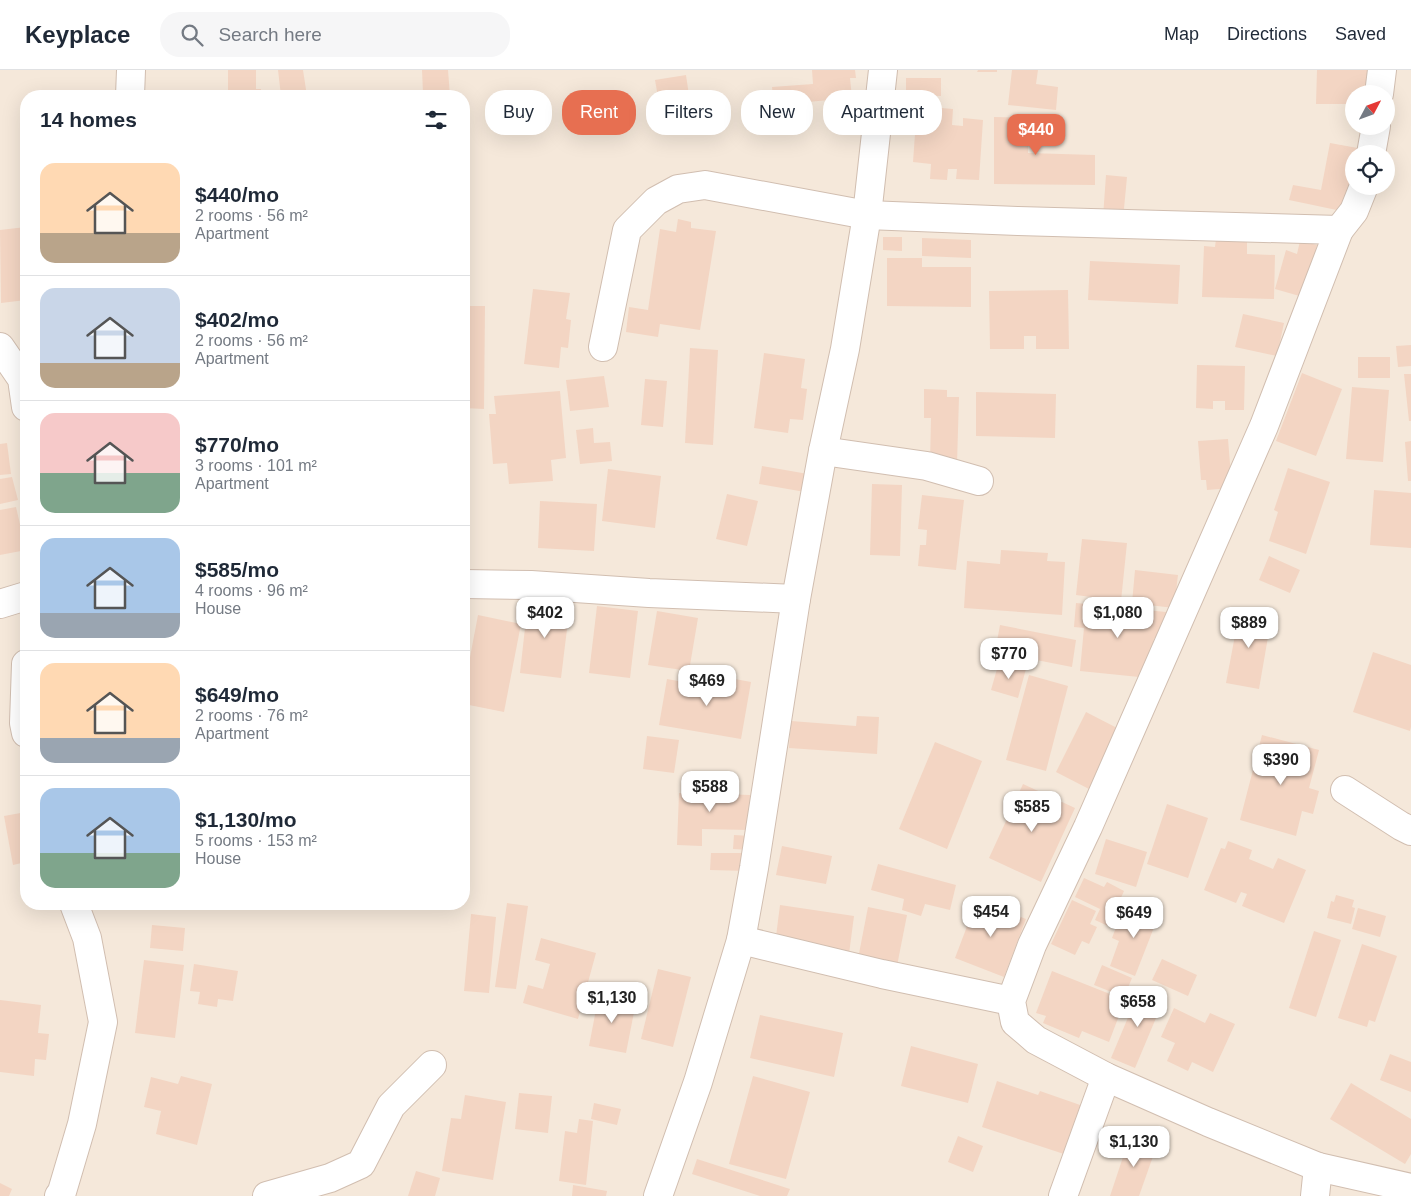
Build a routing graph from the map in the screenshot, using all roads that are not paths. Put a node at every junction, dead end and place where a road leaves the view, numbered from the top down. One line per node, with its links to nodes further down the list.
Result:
1 (131, 70): 5 (street)
2 (883, 70): 7 (street)
3 (1382, 70): 4 (street)
4 (1380, 85)
5 (130, 90)
6 (1360, 195): 8 (street)
7 (866, 215): 8 (street); 10 (street); 12 (street)
8 (1339, 230): 22 (street)
9 (0, 347): 11 (street)
10 (602, 348)
11 (20, 372)
12 (823, 452): 13 (street); 16 (street)
13 (979, 481)
14 (470, 584): 16 (street)
15 (20, 598): 17 (street)
16 (796, 599): 21 (street)
17 (0, 604)
18 (1345, 790): 19 (street)
19 (1411, 831)
20 (76, 910): 27 (street)
21 (741, 940): 22 (street); 29 (street)
22 (1011, 1001): 24 (street)
23 (432, 1064): 28 (street)
24 (1106, 1077): 25 (street); 30 (street)
25 (1318, 1167): 26 (street); 31 (street)
26 (1411, 1188)
27 (60, 1196)
28 (267, 1196)
29 (658, 1196)
30 (1062, 1196)
31 (1315, 1196)

